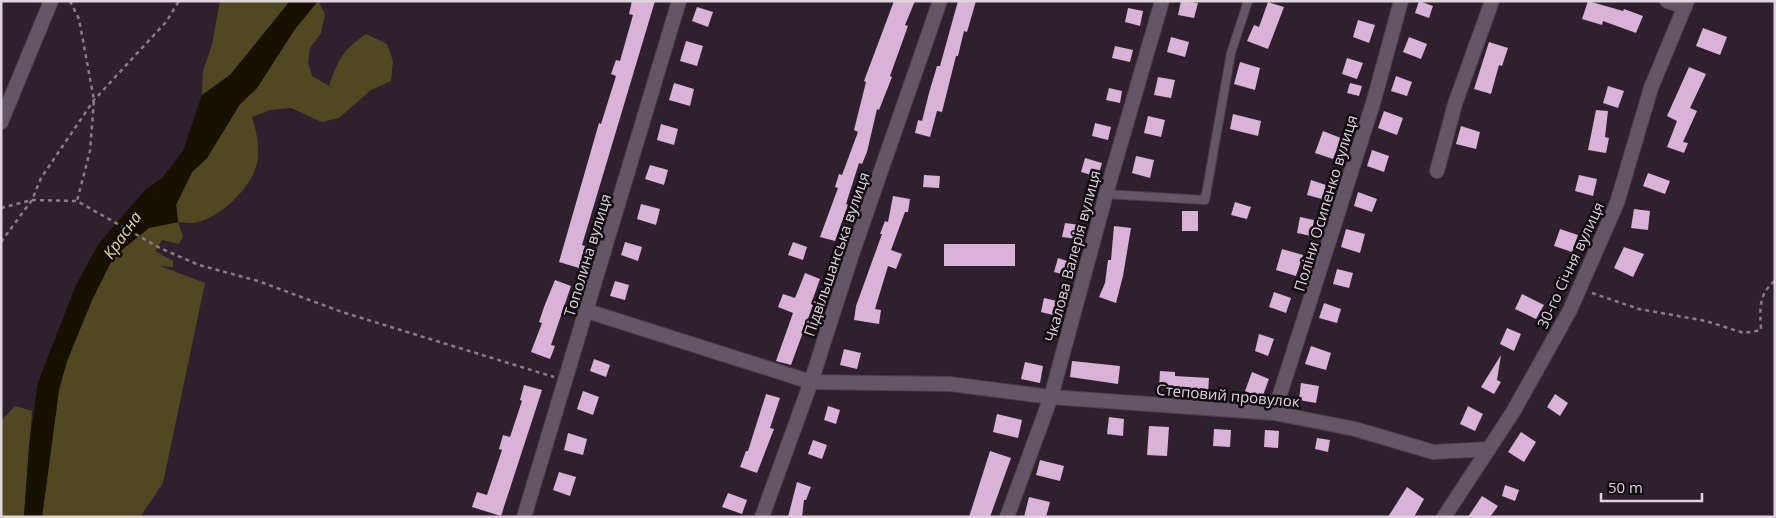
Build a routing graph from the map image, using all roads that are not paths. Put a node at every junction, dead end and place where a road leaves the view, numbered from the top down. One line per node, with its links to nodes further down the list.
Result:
1 (52, 1): 10 (street)
2 (679, 1): 13 (street, Тополина вулиця)
3 (940, 1): 14 (street, Підвільшанська вулиця)
4 (1162, 1): 12 (street, Чкалова Валерія вулиця)
5 (1248, 1): 12 (lane)
6 (1401, 1): 16 (street, Поліни Осипенко вулиця)
7 (1492, 1): 11 (street)
8 (1667, 1): 9 (street)
9 (1686, 4): 17 (street, 30-го Січня вулиця)
10 (1, 122)
11 (1437, 170)
12 (1106, 194): 15 (street, Чкалова Валерія вулиця)
13 (587, 311): 14 (street, Степовий провулок); 18 (street, Тополина вулиця)
14 (810, 382): 15 (street, Степовий провулок); 19 (street, Підвільшанська вулиця)
15 (1051, 397): 16 (street, Степовий провулок); 20 (street, Чкалова Валерія вулиця)
16 (1274, 413): 17 (street, Степовий провулок)
17 (1489, 449): 21 (street, 30-го Січня вулиця)
18 (524, 517)
19 (762, 517)
20 (1007, 517)
21 (1444, 517)

